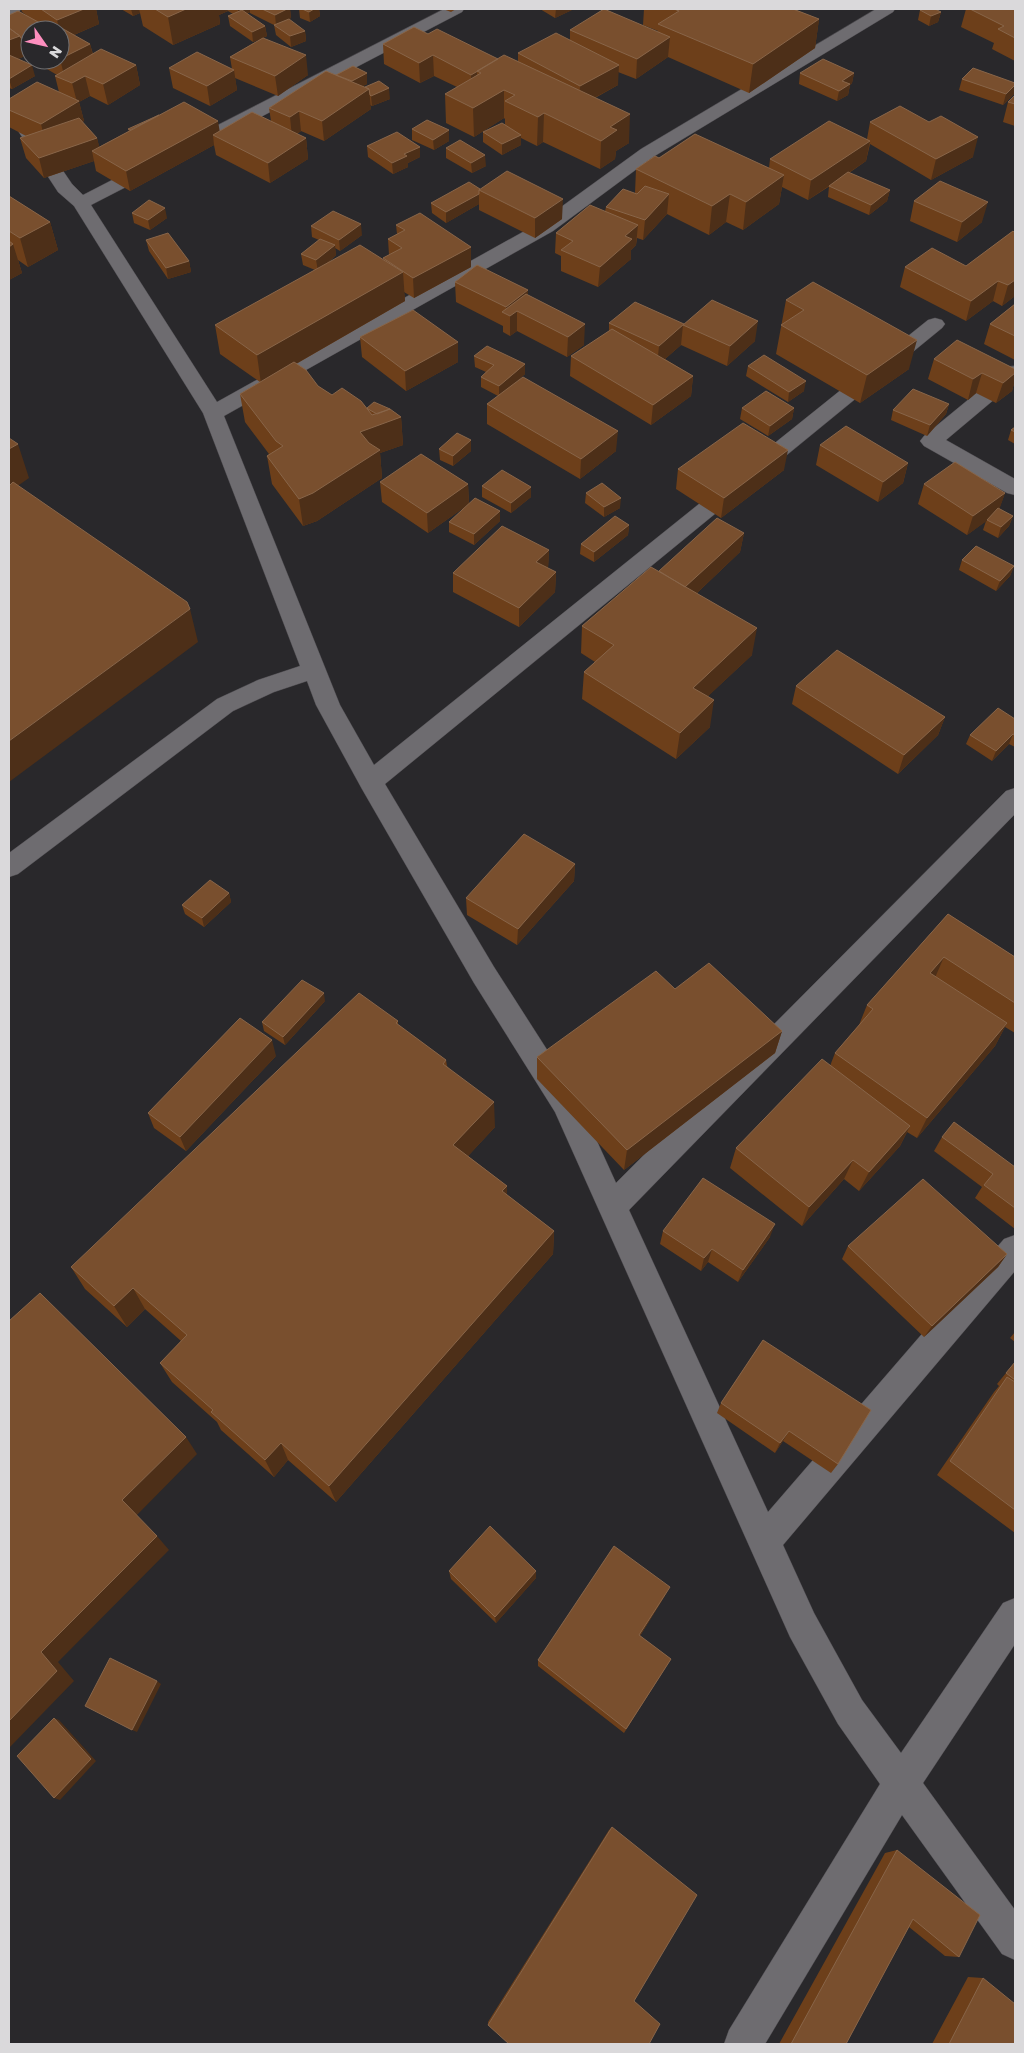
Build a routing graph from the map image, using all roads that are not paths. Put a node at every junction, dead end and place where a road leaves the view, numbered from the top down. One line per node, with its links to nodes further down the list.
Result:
1 (13, 9): 4 (street)
2 (456, 9): 5 (street)
3 (888, 9): 10 (street)
4 (9, 11)
5 (419, 28): 6 (street); 8 (street)
6 (436, 37)
7 (9, 104): 12 (street)
8 (211, 136)
9 (635, 141): 10 (street)
10 (652, 150): 15 (street)
11 (168, 158): 12 (street)
12 (81, 203): 15 (street)
13 (935, 324): 18 (street)
14 (1015, 372): 16 (street)
15 (213, 414): 17 (street)
16 (1015, 488)
17 (314, 670): 18 (street); 20 (street)
18 (371, 782): 21 (street)
19 (1015, 798): 21 (street)
20 (9, 867)
21 (612, 1207): 23 (street)
22 (1015, 1249): 23 (street)
23 (765, 1541): 25 (street)
24 (1015, 1615): 25 (street)
25 (902, 1782): 26 (street); 27 (street)
26 (1015, 1941)
27 (743, 2044)

